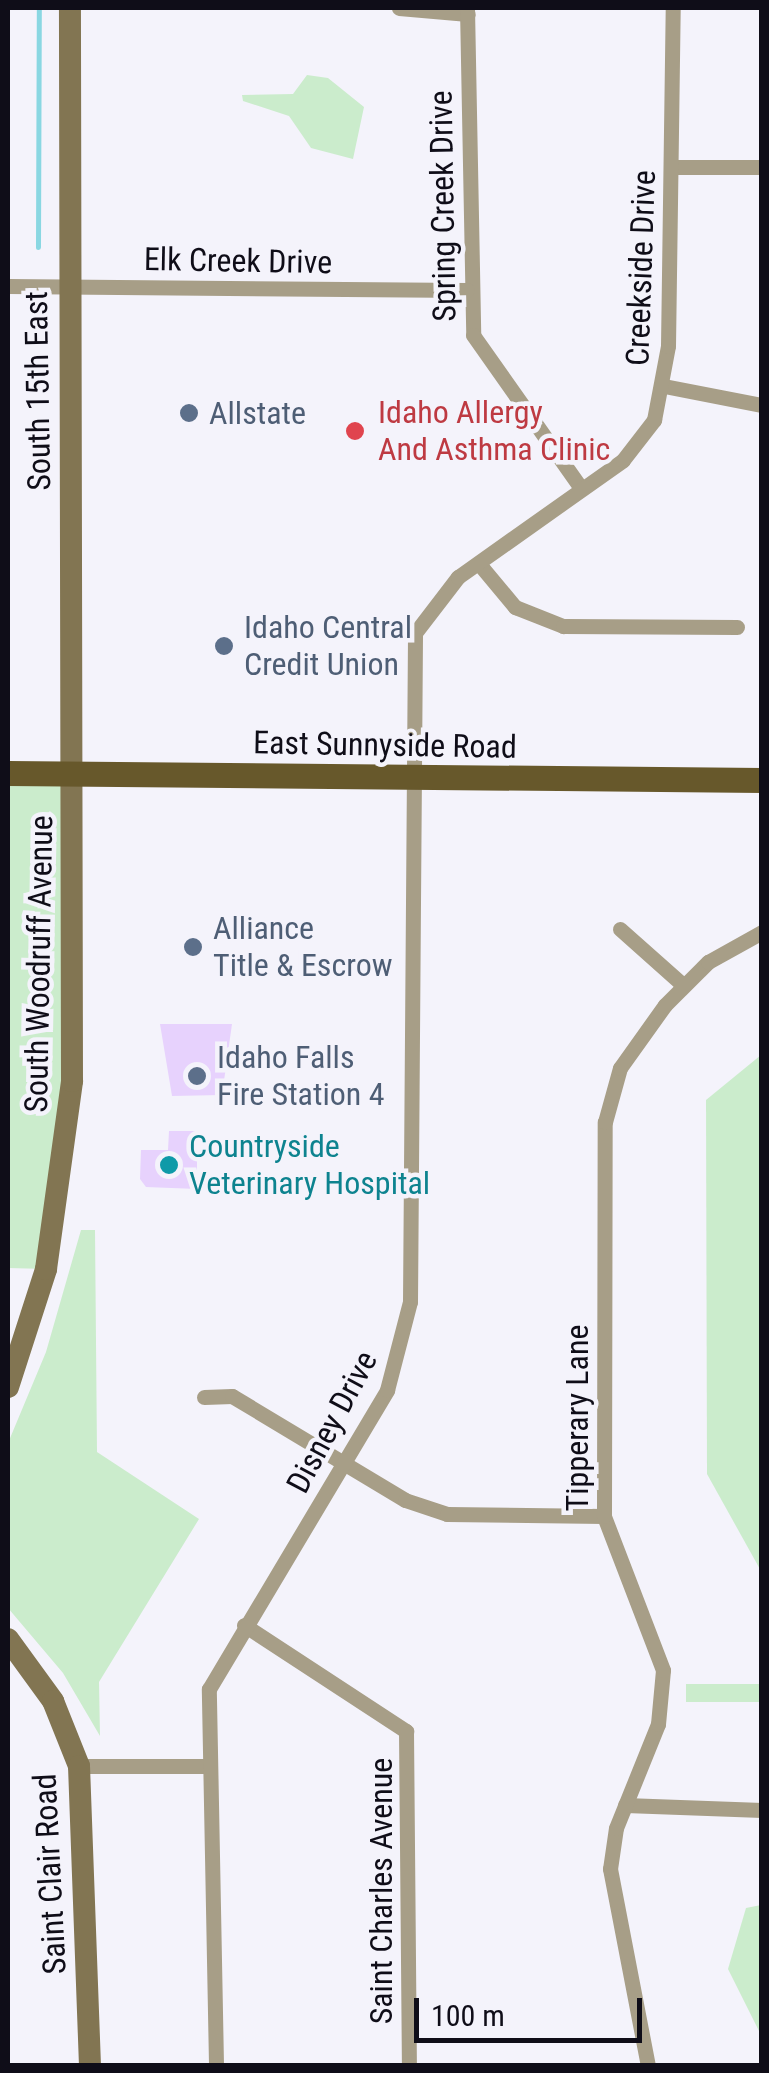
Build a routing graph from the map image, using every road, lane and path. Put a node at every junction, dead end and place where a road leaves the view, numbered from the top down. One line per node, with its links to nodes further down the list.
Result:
1 (70, 8): 8 (main road, South 15th East)
2 (399, 8): 4 (street)
3 (673, 8): 6 (street, Creekside Drive)
4 (468, 11): 9 (street, Spring Creek Drive)
5 (762, 166): 6 (street)
6 (672, 167): 10 (street, Creekside Drive)
7 (8, 286): 8 (street, Elk Creek Drive)
8 (69, 286): 9 (street, Elk Creek Drive); 16 (main road, South 15th East)
9 (467, 290): 12 (street, Spring Creek Drive)
10 (664, 386): 11 (street); 12 (street, Creekside Drive)
11 (762, 404)
12 (581, 488): 13 (street, Creekside Drive)
13 (480, 565): 14 (street); 17 (street, Creekside Drive)
14 (737, 627)
15 (8, 773): 16 (main road, East Sunnyside Road)
16 (72, 774): 17 (main road, East Sunnyside Road); 22 (main road, South Woodruff Avenue)
17 (412, 778): 18 (main road, East Sunnyside Road); 24 (street, Disney Drive)
18 (762, 780)
19 (620, 929): 21 (street)
20 (762, 932): 21 (street, Tipperary Lane)
21 (683, 985): 25 (street, Tipperary Lane)
22 (8, 1387)
23 (204, 1397): 24 (street)
24 (347, 1462): 25 (street); 26 (street, Disney Drive)
25 (604, 1516): 30 (street, Tipperary Lane)
26 (244, 1625): 29 (street, Disney Drive); 34 (street, Saint Charles Avenue)
27 (8, 1639): 28 (main road, Saint Clair Road)
28 (80, 1766): 29 (street); 33 (main road, Saint Clair Road)
29 (207, 1766): 32 (street, Disney Drive)
30 (626, 1806): 31 (street); 35 (street, Tipperary Lane)
31 (762, 1810)
32 (216, 2064)
33 (90, 2066)
34 (408, 2066)
35 (648, 2066)

